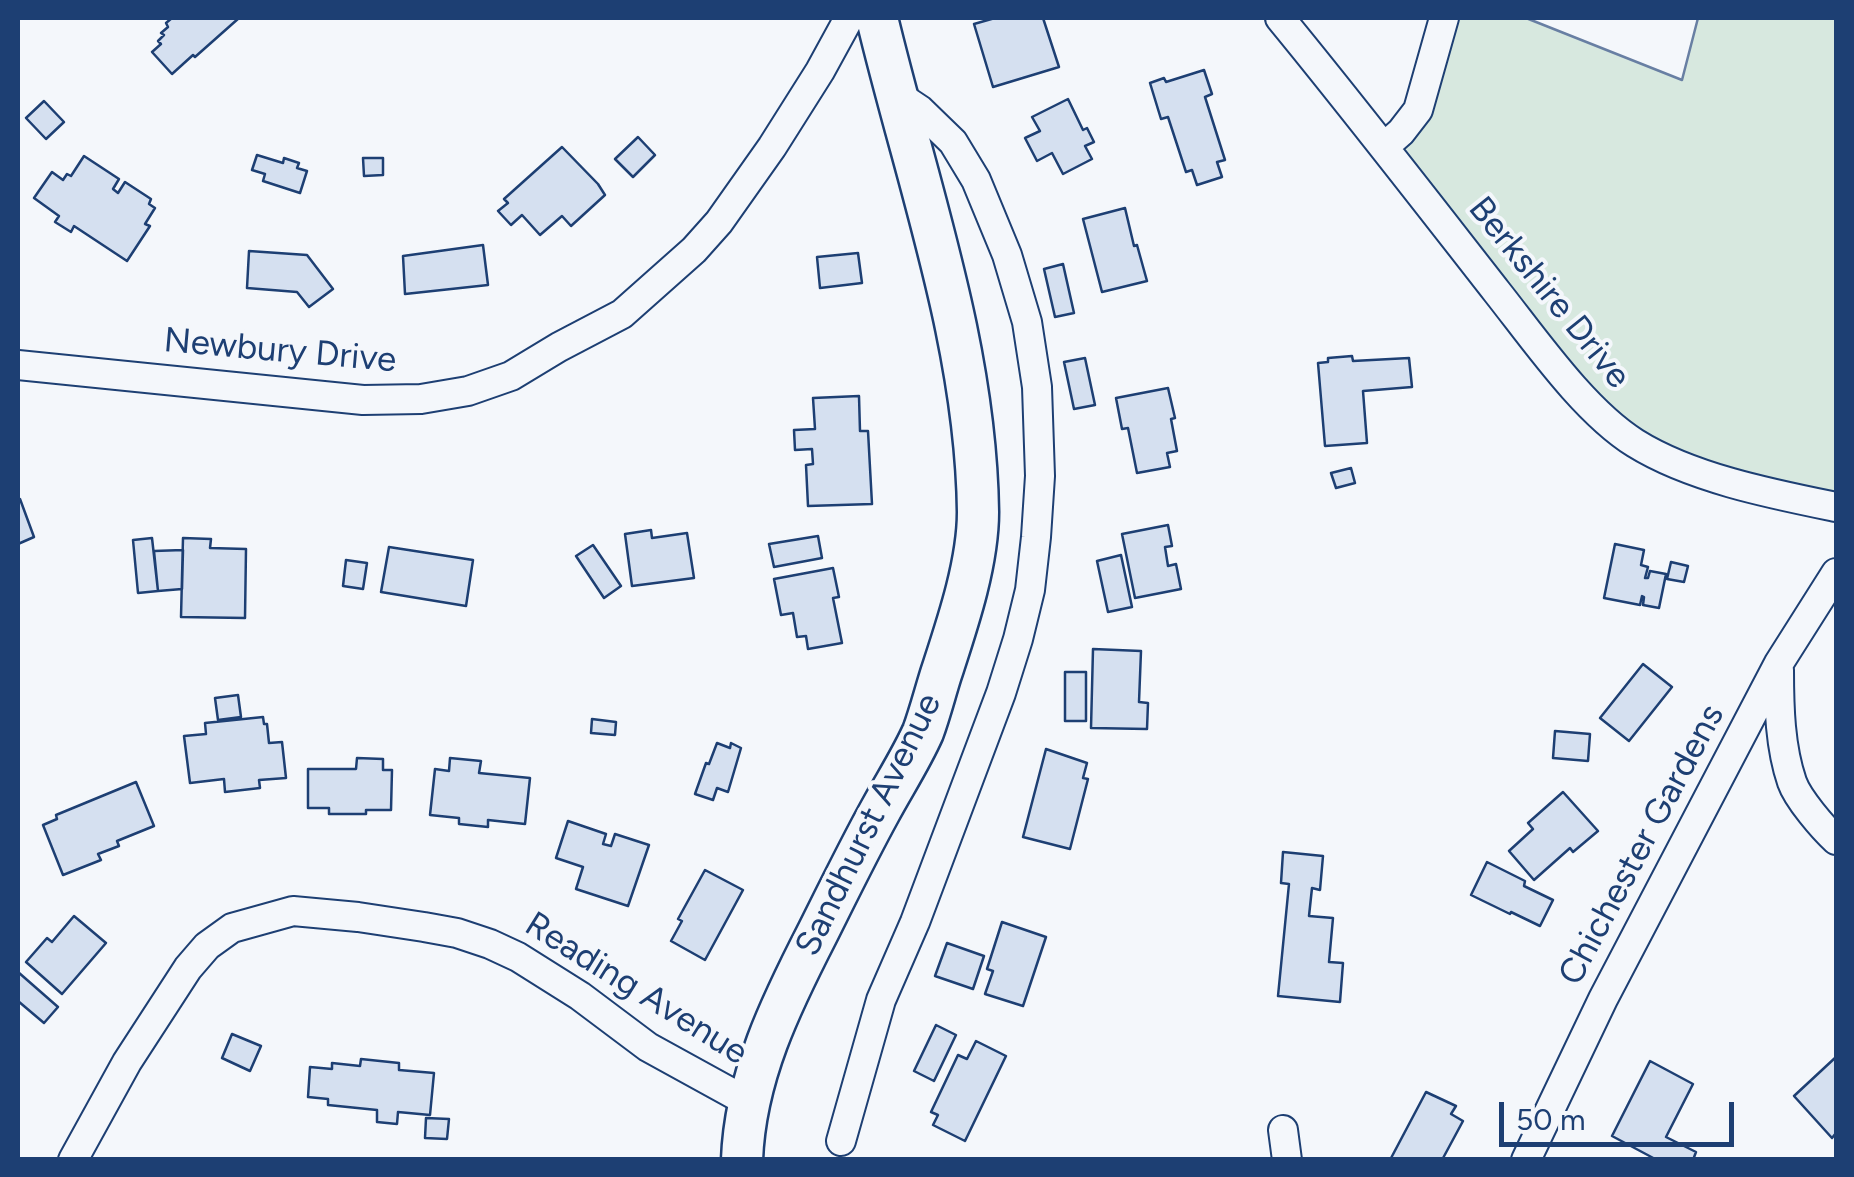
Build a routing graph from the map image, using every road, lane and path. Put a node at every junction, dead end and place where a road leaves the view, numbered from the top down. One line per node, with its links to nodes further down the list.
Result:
1 (848, 18): 7 (street, Newbury Drive)
2 (877, 18): 5 (street, Sandhurst Avenue)
3 (1280, 18): 6 (street, Berkshire Drive)
4 (1444, 18): 6 (street)
5 (896, 94): 12 (street, Sandhurst Avenue); 14 (street)
6 (1384, 147): 8 (street, Berkshire Drive)
7 (20, 358)
8 (1836, 507)
9 (1836, 573): 10 (street, Chichester Gardens)
10 (1779, 663): 11 (street); 18 (street, Chichester Gardens)
11 (1836, 840)
12 (748, 1102): 15 (street, Reading Avenue); 16 (street, Sandhurst Avenue)
13 (1283, 1130): 17 (street)
14 (841, 1142)
15 (73, 1160)
16 (742, 1160)
17 (1287, 1160)
18 (1526, 1160)

